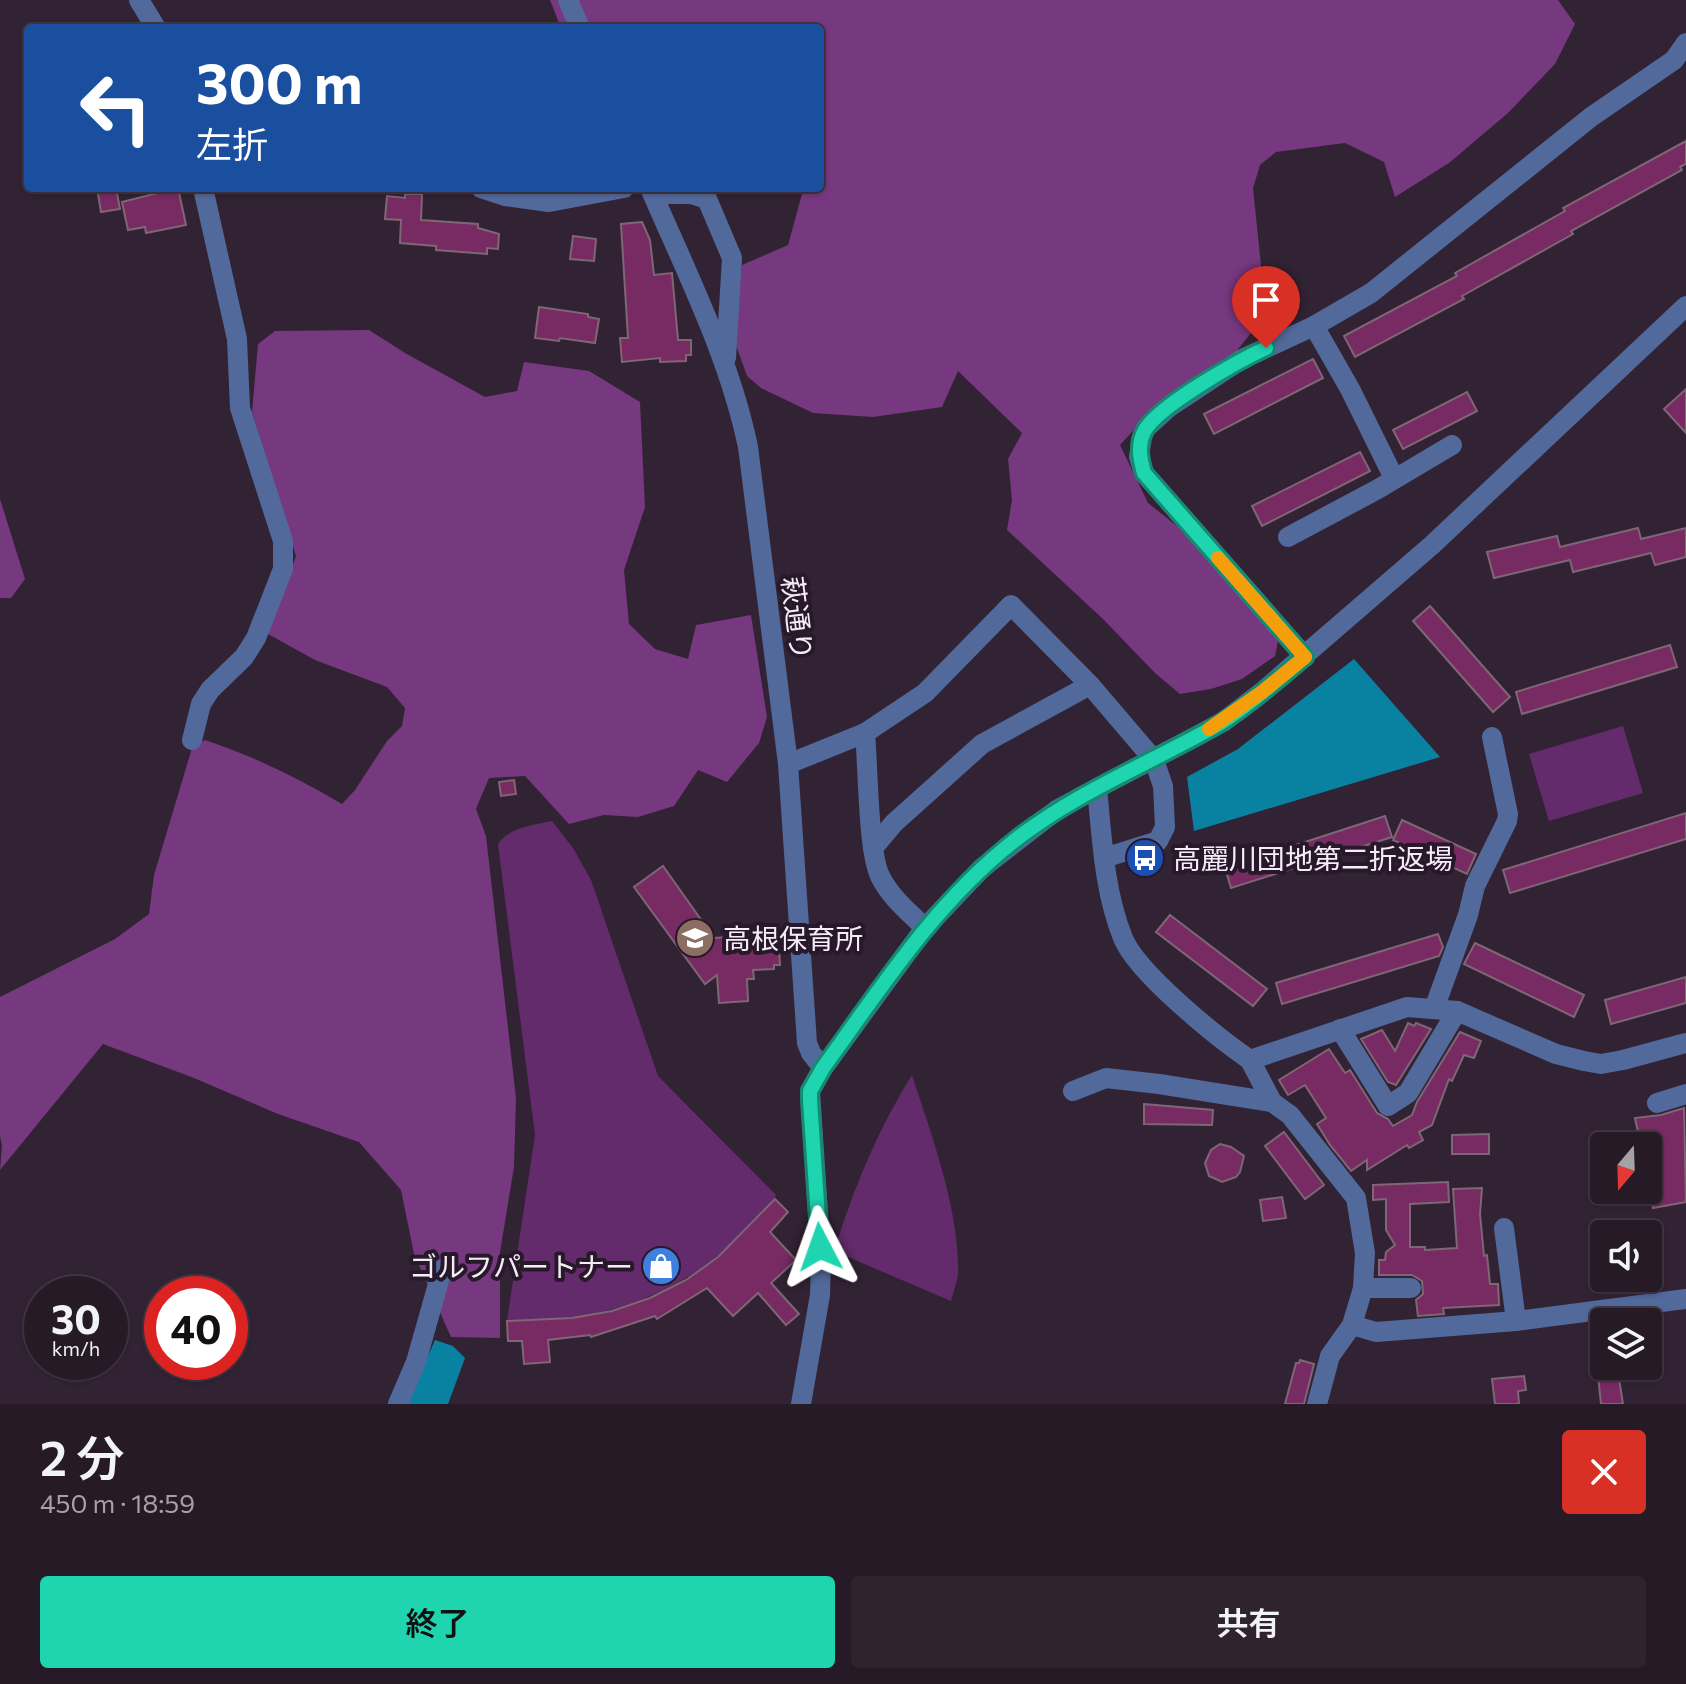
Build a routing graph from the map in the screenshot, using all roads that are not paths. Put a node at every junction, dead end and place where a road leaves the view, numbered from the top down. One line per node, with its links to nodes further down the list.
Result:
1 (139, 0): 3 (street)
2 (568, 0): 4 (street)
3 (154, 24)
4 (578, 24)
5 (1686, 43): 12 (street)
6 (204, 192): 21 (street)
7 (493, 192): 8 (street)
8 (603, 192)
9 (651, 192): 13 (street, 萩通り)
10 (664, 192): 13 (street)
11 (1686, 306): 17 (street)
12 (1314, 326): 15 (street); 17 (street)
13 (726, 364): 23 (street, 萩通り)
14 (1452, 445): 15 (street)
15 (1394, 478): 16 (street)
16 (1288, 537)
17 (1305, 657): 22 (street)
18 (1090, 685): 19 (street); 22 (street); 25 (street)
19 (865, 733): 23 (street); 25 (street)
20 (1492, 737): 28 (street)
21 (192, 740)
22 (1154, 760): 24 (street); 26 (street)
23 (788, 764): 33 (street, 萩通り)
24 (1097, 788): 26 (street); 27 (street)
25 (873, 848): 27 (street)
26 (1104, 858): 32 (street)
27 (925, 928): 33 (street)
28 (1434, 1009): 29 (street); 30 (street)
29 (1457, 1011): 30 (street); 31 (street)
30 (1340, 1029): 32 (street)
31 (1686, 1043)
32 (1250, 1060): 36 (street)
33 (823, 1068): 46 (street)
34 (1073, 1091): 36 (street)
35 (1686, 1094): 37 (street)
36 (1272, 1102): 40 (street)
37 (1657, 1103)
38 (1504, 1228): 43 (street)
39 (442, 1270): 45 (street)
40 (1363, 1288): 41 (street); 44 (street)
41 (1411, 1288)
42 (1686, 1299): 43 (street)
43 (1516, 1321): 44 (street)
44 (1352, 1325): 47 (street)
45 (398, 1404)
46 (801, 1404)
47 (1317, 1404)

